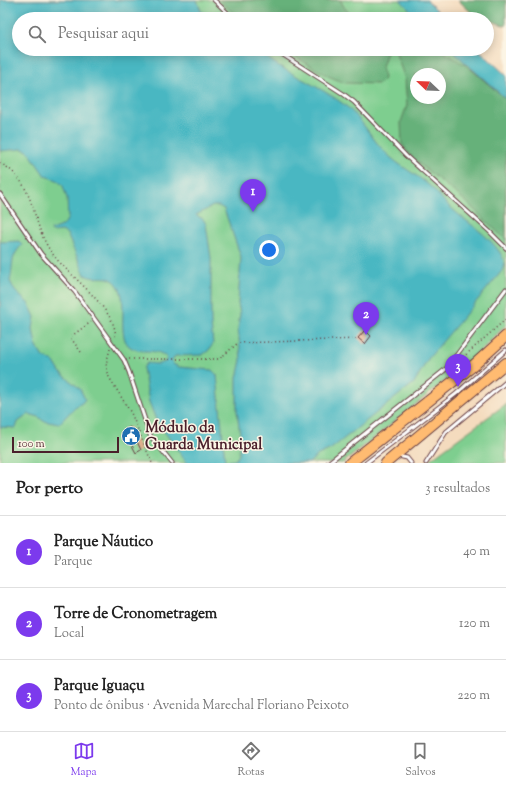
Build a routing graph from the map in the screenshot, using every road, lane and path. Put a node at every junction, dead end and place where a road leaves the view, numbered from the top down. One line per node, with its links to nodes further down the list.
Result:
1 (214, 0): 2 (lane)
2 (227, 12)
3 (285, 56): 6 (lane)
4 (0, 163): 11 (path)
5 (0, 194): 8 (lane)
6 (506, 248)
7 (506, 289): 20 (lane)
8 (95, 319): 11 (lane); 13 (path)
9 (504, 337): 21 (main road)
10 (359, 339): 14 (path)
11 (112, 344): 14 (lane); 18 (path)
12 (506, 350): 22 (lane)
13 (81, 352)
14 (124, 360): 19 (lane)
15 (506, 363): 17 (main road)
16 (506, 382): 25 (lane)
17 (394, 456): 23 (main road); 24 (lane)
18 (152, 463)
19 (172, 463)
20 (328, 463)
21 (350, 463)
22 (366, 463)
23 (386, 463)
24 (411, 463)
25 (426, 463)

